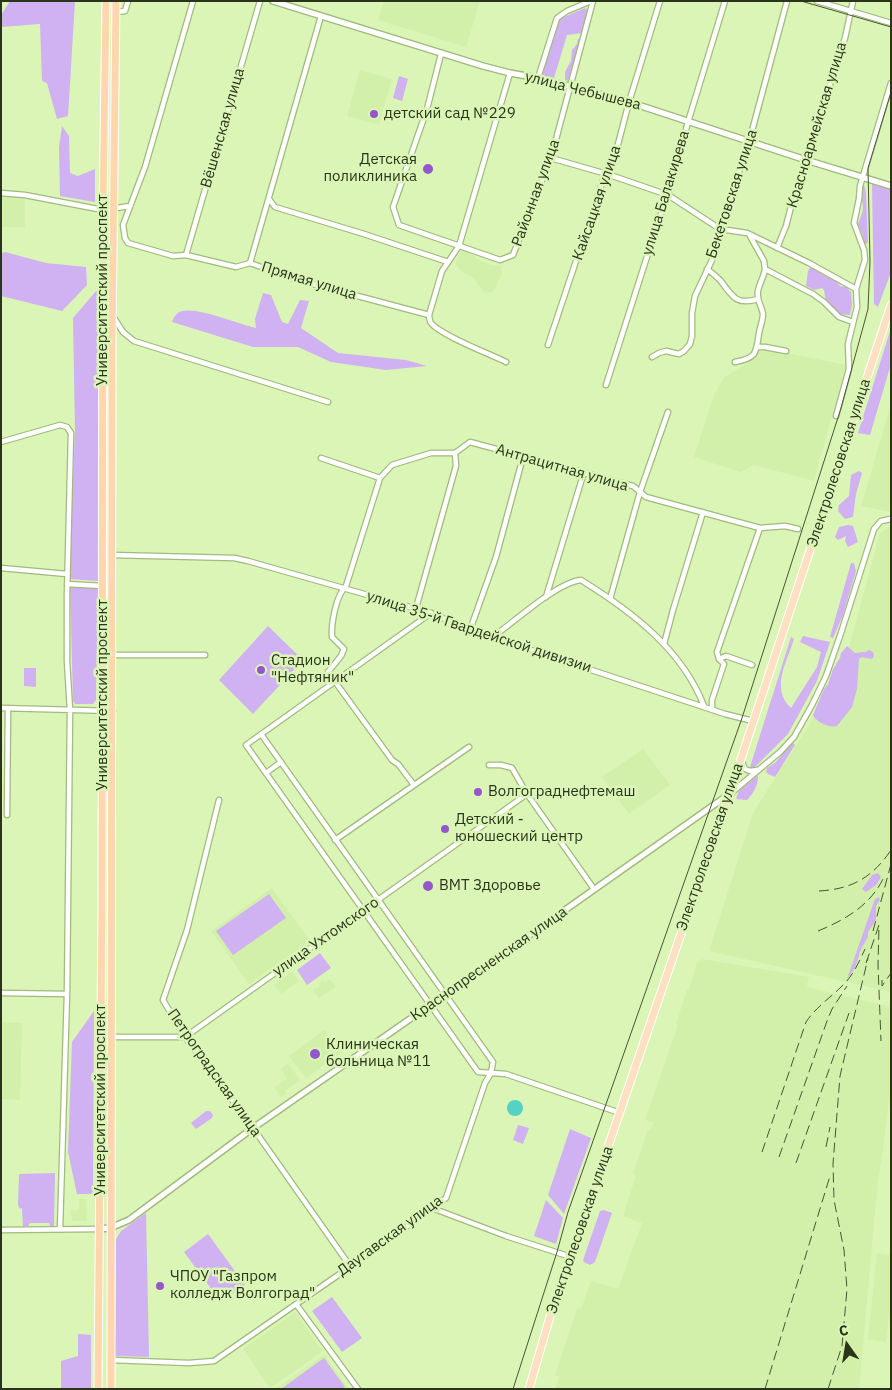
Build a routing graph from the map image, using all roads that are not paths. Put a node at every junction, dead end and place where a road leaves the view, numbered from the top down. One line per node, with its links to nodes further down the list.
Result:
1 (106, 1): 22 (highway, Университетский проспект)
2 (116, 1): 14 (highway, Университетский проспект)
3 (128, 1): 14 (street)
4 (193, 1): 35 (street)
5 (260, 1): 42 (street, Вёшенская улица)
6 (273, 1): 15 (street, улица Чебышева)
7 (592, 1): 19 (street); 21 (street, Районная улица)
8 (660, 1): 24 (street, Кайсацкая улица)
9 (725, 1): 25 (street, улица Балакирева)
10 (787, 1): 26 (street, Бекетовская улица)
11 (817, 1): 13 (street)
12 (853, 1): 13 (street, Красноармейская улица)
13 (850, 11): 16 (street); 28 (street, Красноармейская улица)
14 (116, 12): 23 (highway, Университетский проспект)
15 (321, 16): 17 (street, улица Чебышева); 34 (street)
16 (891, 23)
17 (441, 54): 18 (street, улица Чебышева); 40 (street)
18 (510, 73): 19 (street, улица Чебышева); 40 (street)
19 (538, 78): 21 (street, улица Чебышева)
20 (891, 83): 30 (street)
21 (570, 87): 24 (street, улица Чебышева); 27 (street, Районная улица)
22 (105, 92): 23 (highway); 36 (highway, Университетский проспект)
23 (115, 92): 37 (highway, Университетский проспект)
24 (629, 102): 25 (street, улица Чебышева); 29 (street, Кайсацкая улица)
25 (688, 122): 26 (street, улица Чебышева); 33 (street, улица Балакирева)
26 (749, 142): 28 (street, улица Чебышева); 38 (street, Бекетовская улица)
27 (551, 158): 29 (street); 40 (street, Районная улица)
28 (806, 160): 30 (street, улица Чебышева); 41 (street, Красноармейская улица)
29 (610, 175): 33 (street); 53 (street, Кайсацкая улица)
30 (862, 177): 31 (street, улица Чебышева); 47 (street)
31 (891, 186)
32 (1, 193): 36 (street)
33 (668, 195): 38 (street); 59 (street, улица Балакирева)
34 (269, 199): 43 (street); 44 (street)
35 (130, 206): 37 (street); 42 (street, Прямая улица)
36 (103, 210): 37 (street); 78 (highway, Университетский проспект)
37 (114, 210): 51 (highway, Университетский проспект)
38 (720, 229): 39 (street); 45 (street, Бекетовская улица)
39 (747, 233): 41 (street); 46 (street)
40 (459, 246): 43 (street)
41 (777, 248): 47 (street)
42 (186, 256): 44 (street, Прямая улица)
43 (448, 262): 50 (street)
44 (250, 263): 50 (street, Прямая улица)
45 (707, 269): 48 (street); 56 (street, Бекетовская улица)
46 (765, 269): 48 (street); 52 (street)
47 (856, 289): 52 (street)
48 (758, 299): 54 (street)
49 (891, 305): 99 (main road, Электролесовская улица)
50 (429, 316): 57 (street)
51 (113, 317): 60 (street); 74 (highway, Университетский проспект)
52 (853, 322): 62 (street)
53 (548, 345)
54 (758, 347): 55 (street); 58 (street)
55 (786, 350)
56 (652, 356)
57 (506, 362)
58 (735, 362)
59 (606, 385)
60 (328, 402)
61 (668, 412): 69 (street)
62 (836, 416)
63 (1, 442): 76 (street)
64 (455, 453): 65 (street, Антрацитная улица); 68 (street); 82 (street)
65 (523, 457): 67 (street, Антрацитная улица); 84 (street)
66 (321, 458): 68 (street)
67 (584, 472): 69 (street, Антрацитная улица); 80 (street)
68 (380, 478): 79 (street)
69 (640, 492): 70 (street, Антрацитная улица); 81 (street)
70 (703, 512): 72 (street, Антрацитная улица); 86 (street)
71 (891, 519): 105 (street)
72 (760, 528): 73 (street, Антрацитная улица); 89 (street)
73 (798, 530)
74 (112, 555): 79 (street, улица 35-й Гвардейской дивизии); 88 (highway, Университетский проспект)
75 (1, 568): 76 (street)
76 (67, 574): 77 (street)
77 (67, 584): 78 (street); 96 (street)
78 (103, 586): 97 (highway, Университетский проспект)
79 (343, 588): 82 (street, улица 35-й Гвардейской дивизии); 91 (street)
80 (546, 597): 81 (street); 85 (street)
81 (610, 599): 86 (street)
82 (416, 608): 83 (street, улица 35-й Гвардейской дивизии)
83 (431, 613): 84 (street, улица 35-й Гвардейской дивизии); 91 (street)
84 (470, 630): 85 (street, улица 35-й Гвардейской дивизии)
85 (493, 638): 92 (street, улица 35-й Гвардейской дивизии)
86 (664, 644): 92 (street)
87 (206, 655): 88 (street)
88 (112, 656): 98 (highway, Университетский проспект)
89 (719, 658): 90 (street); 95 (street)
90 (752, 665)
91 (334, 681): 100 (street); 107 (street)
92 (704, 706): 95 (street, улица 35-й Гвардейской дивизии)
93 (1, 708): 94 (street)
94 (8, 708): 96 (street); 111 (street)
95 (712, 709): 99 (street, улица 35-й Гвардейской дивизии)
96 (70, 710): 97 (street); 117 (street)
97 (102, 711): 98 (street); 128 (highway, Университетский проспект)
98 (113, 711): 120 (highway, Университетский проспект)
99 (753, 721): 102 (main road, Электролесовская улица)
100 (261, 734): 103 (street); 106 (street)
101 (469, 747): 107 (street)
102 (741, 759): 105 (street); 109 (main road, Электролесовская улица)
103 (280, 762): 106 (street); 112 (street)
104 (489, 765): 108 (street)
105 (758, 770): 109 (street)
106 (266, 773): 115 (street)
107 (414, 785): 112 (street)
108 (527, 794): 113 (street); 114 (street, улица Ухтомского)
109 (728, 795): 113 (street, Краснопресненская улица); 123 (main road, Электролесовская улица)
110 (219, 800): 121 (street, Петроградская улица)
111 (7, 815)
112 (335, 840): 114 (street)
113 (594, 889): 118 (street, Краснопресненская улица)
114 (379, 899): 115 (street, улица Ухтомского); 118 (street)
115 (364, 910): 119 (street); 121 (street, улица Ухтомского)
116 (1, 993): 117 (street)
117 (67, 994): 127 (street)
118 (446, 994): 119 (street, Краснопресненская улица); 122 (street)
119 (430, 1005): 122 (street); 124 (street, Краснопресненская улица)
120 (111, 1037): 121 (street); 126 (highway, Университетский проспект)
121 (185, 1037): 124 (street, Петроградская улица)
122 (491, 1073): 123 (street); 125 (street, Даугавская улица)
123 (620, 1113): 130 (main road, Электролесовская улица)
124 (253, 1128): 126 (street, Краснопресненская улица); 131 (street, Петроградская улица)
125 (432, 1208): 130 (street); 131 (street, Даугавская улица)
126 (110, 1228): 128 (street, Краснопресненская улица); 133 (highway, Университетский проспект)
127 (60, 1229): 128 (street); 129 (street)
128 (100, 1229): 134 (highway, Университетский проспект)
129 (1, 1230)
130 (571, 1256): 137 (main road, Электролесовская улица)
131 (350, 1266): 132 (street, Даугавская улица)
132 (296, 1304): 133 (street, Даугавская улица); 136 (street)
133 (111, 1360): 135 (highway, Университетский проспект)
134 (98, 1389)
135 (111, 1389)
136 (358, 1389)
137 (529, 1389)

